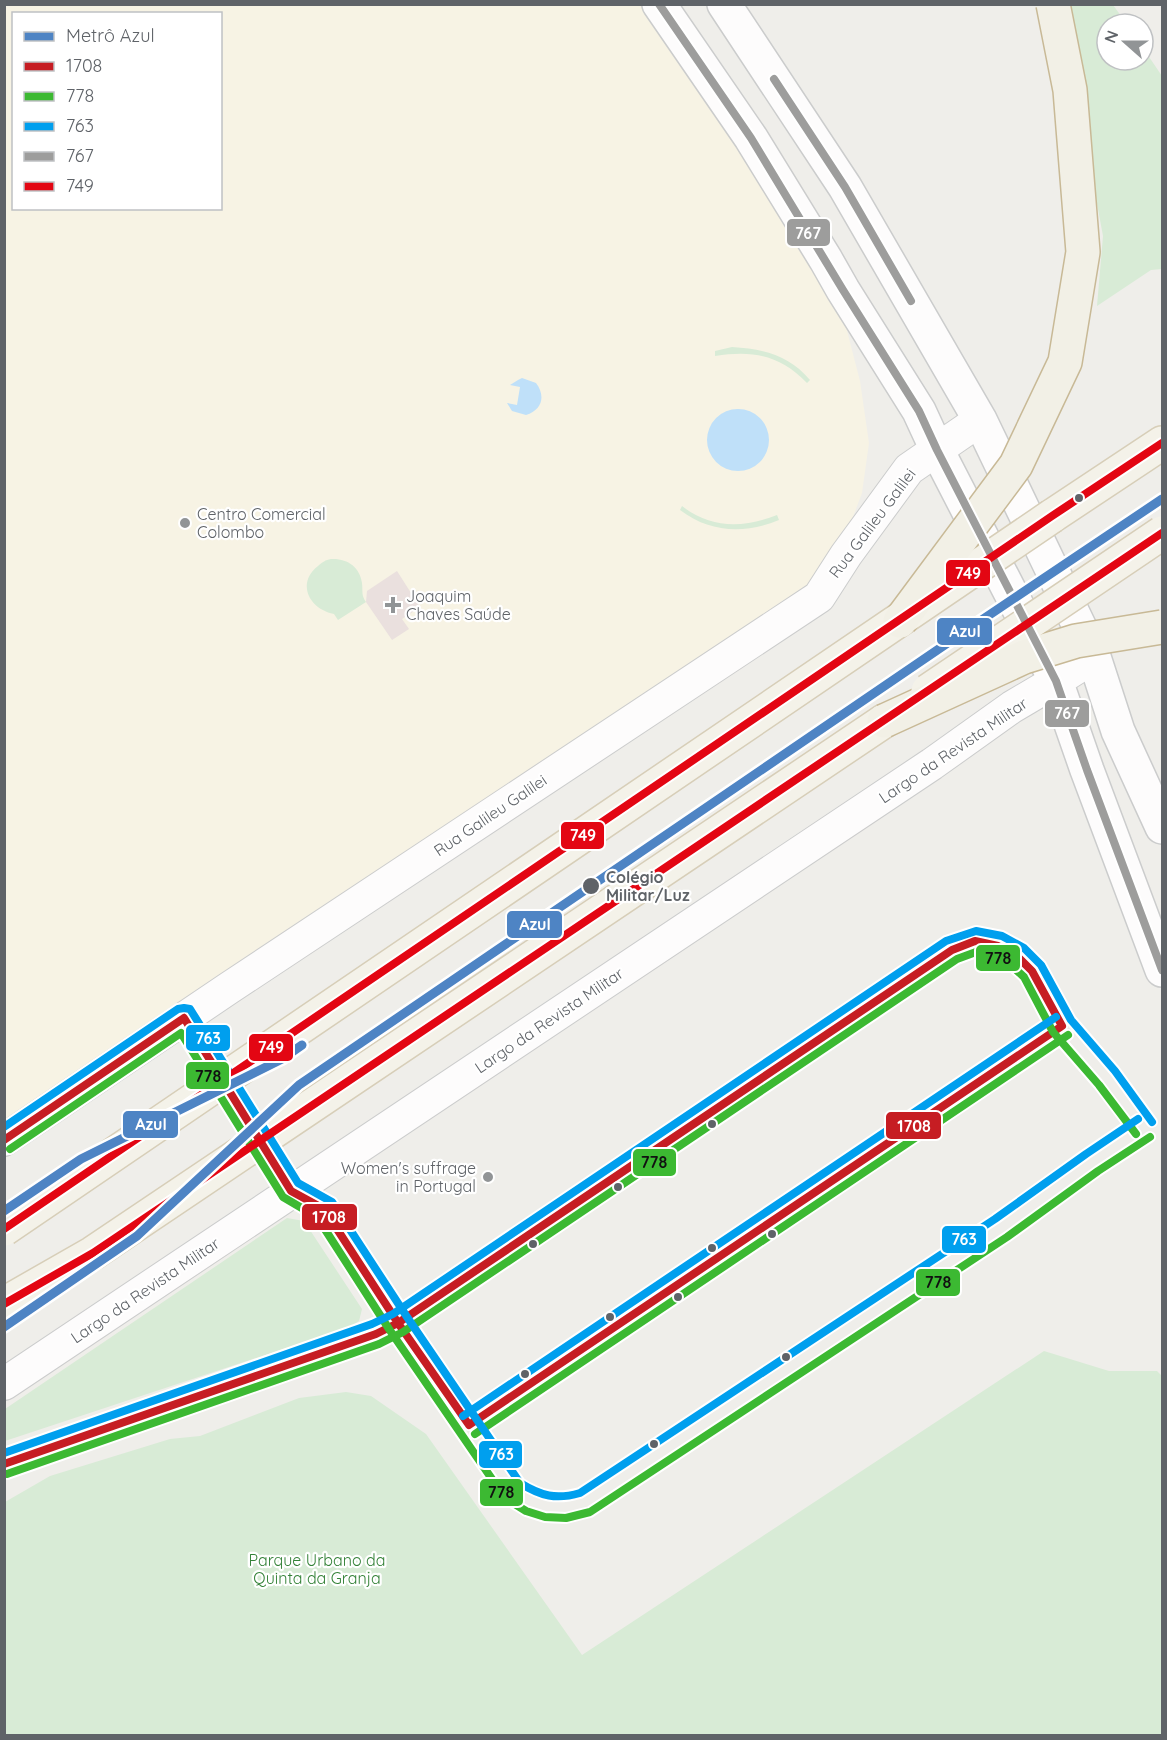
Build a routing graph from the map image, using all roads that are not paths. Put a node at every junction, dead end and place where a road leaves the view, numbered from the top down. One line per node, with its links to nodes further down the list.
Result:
1 (660, 4): 6 (street)
2 (724, 4): 4 (street)
3 (1053, 4): 8 (highway, bridge)
4 (980, 420): 6 (street, Rua Galileu Galilei); 10 (street)
5 (1162, 443): 8 (main road, bridge)
6 (936, 450): 11 (street); 15 (street, Rua Galileu Galilei)
7 (1162, 533): 12 (main road, bridge)
8 (900, 621): 16 (main road, bridge)
9 (1162, 627): 12 (highway, bridge)
10 (1094, 657): 11 (street, Largo da Revista Militar); 13 (street)
11 (1056, 681): 14 (street); 18 (street, Largo da Revista Militar)
12 (884, 721): 17 (main road)
13 (1162, 827)
14 (1162, 970)
15 (4, 1140)
16 (4, 1229)
17 (4, 1304)
18 (4, 1384)

